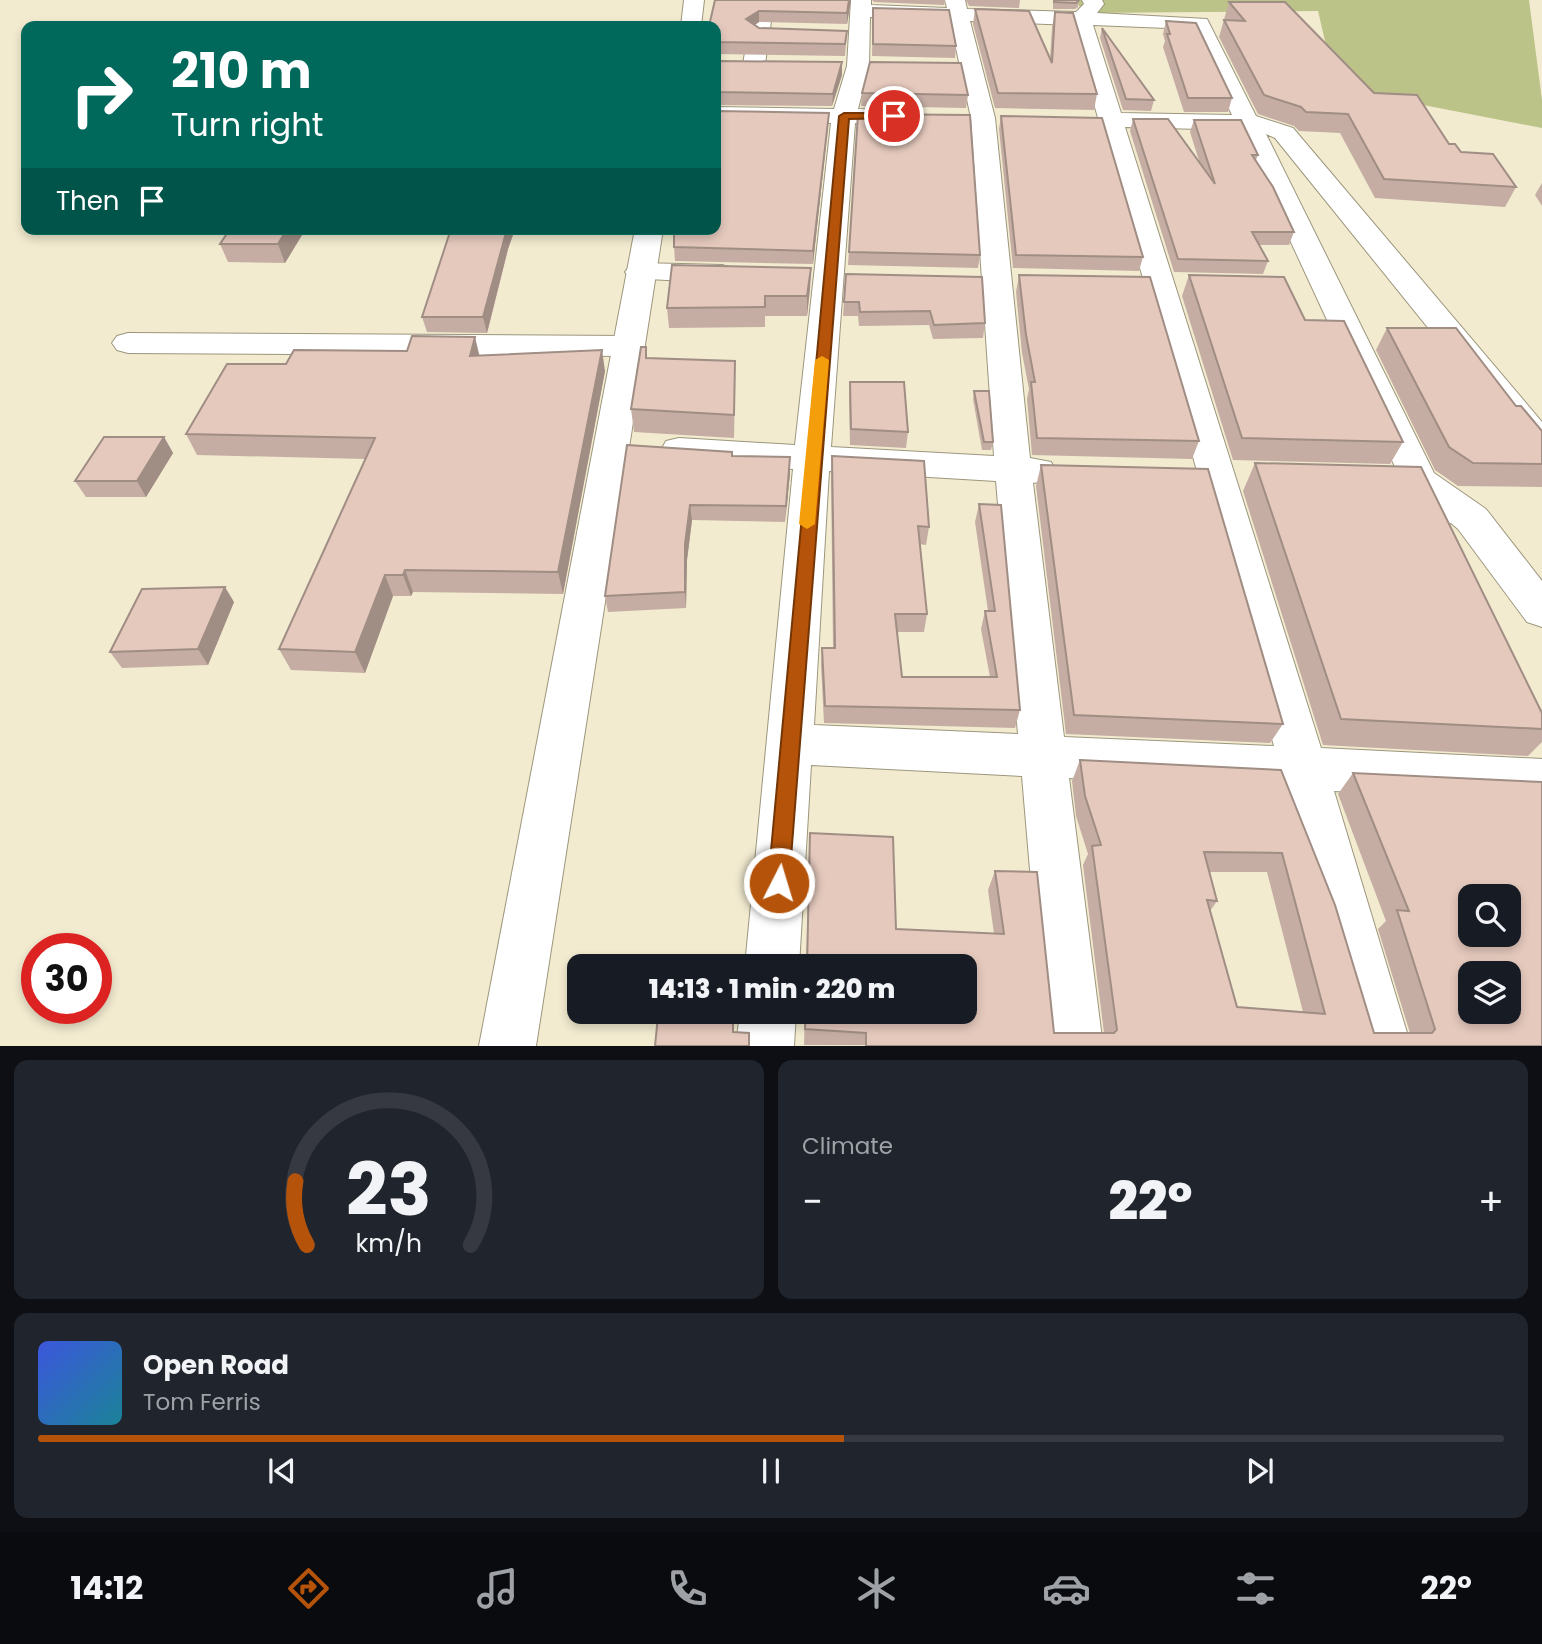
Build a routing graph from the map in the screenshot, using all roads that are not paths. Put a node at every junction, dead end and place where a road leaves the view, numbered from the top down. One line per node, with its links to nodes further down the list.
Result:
1 (694, 0): 5 (street)
2 (764, 0): 6 (street)
3 (958, 7): 4 (street); 8 (street); 14 (street)
4 (1086, 10): 15 (street); 16 (street)
5 (692, 21)
6 (759, 31): 7 (street); 10 (street)
7 (784, 32)
8 (856, 39): 13 (street)
9 (729, 63): 10 (street)
10 (754, 64): 11 (street)
11 (780, 64)
12 (721, 114): 13 (street)
13 (844, 116): 14 (street); 24 (street)
14 (970, 118): 25 (street)
15 (1098, 120): 16 (street); 27 (street)
16 (1246, 122): 23 (street); 30 (street)
17 (648, 235): 18 (street)
18 (640, 272): 19 (street); 21 (street)
19 (749, 274)
20 (128, 343): 21 (street)
21 (627, 346): 22 (street)
22 (610, 445): 24 (street); 39 (street)
23 (1542, 445)
24 (812, 458): 25 (street); 33 (street)
25 (1013, 470): 26 (street); 34 (street)
26 (1067, 472)
27 (1202, 477): 28 (street); 35 (street)
28 (1256, 478)
29 (1379, 480): 30 (street)
30 (1419, 480): 31 (street); 32 (street)
31 (1449, 542)
32 (1542, 611)
33 (790, 744): 34 (street); 37 (street)
34 (1041, 756): 35 (street); 41 (street)
35 (1304, 769): 36 (street); 42 (street)
36 (1542, 780)
37 (773, 954)
38 (767, 1024): 40 (street)
39 (507, 1045)
40 (765, 1045)
41 (1074, 1045)
42 (1383, 1045)

